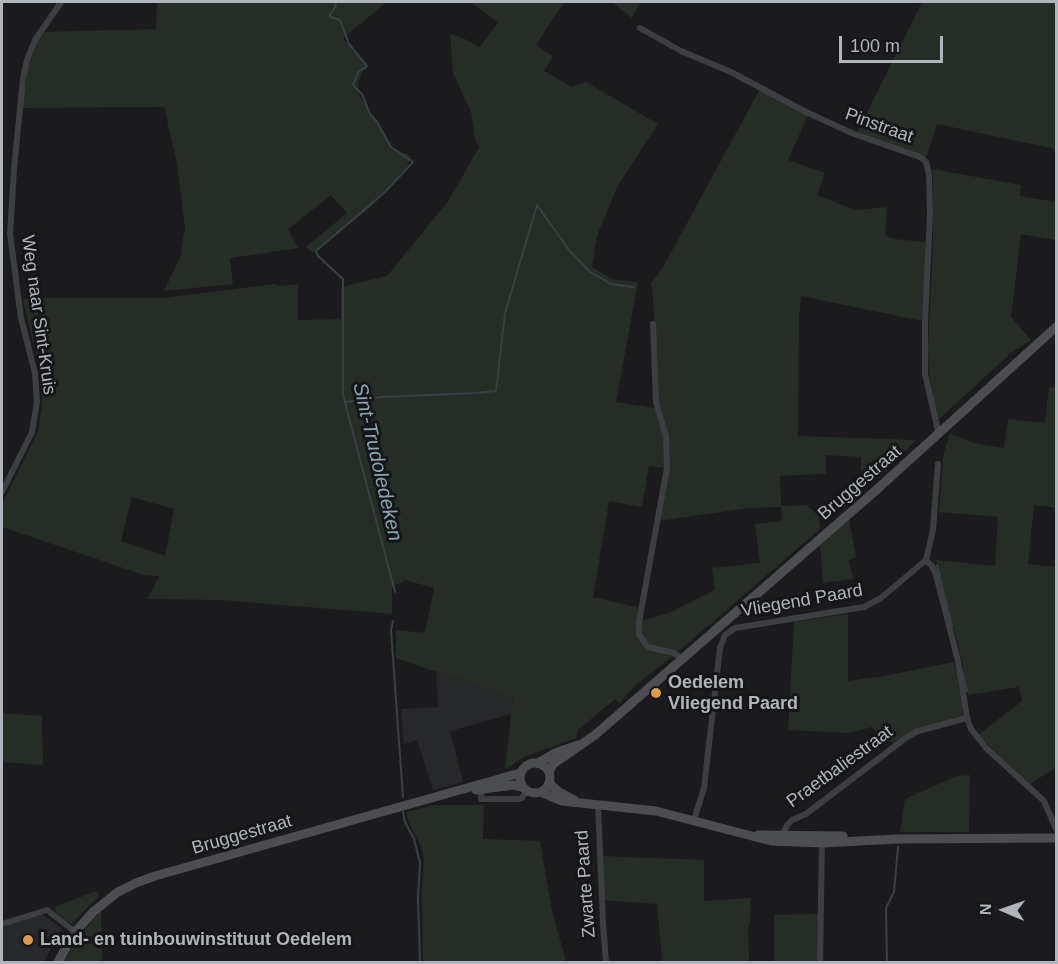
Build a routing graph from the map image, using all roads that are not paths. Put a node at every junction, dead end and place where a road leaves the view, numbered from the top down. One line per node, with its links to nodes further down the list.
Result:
1 (62, 2): 7 (street, Weg naar Sint-Kruis)
2 (640, 27): 5 (street, Pinstraat)
3 (653, 324): 9 (street)
4 (1056, 327): 5 (main road, Bruggestraat)
5 (939, 435): 9 (main road, Bruggestraat)
6 (938, 464): 8 (street)
7 (2, 492)
8 (926, 560): 10 (street); 21 (street, Vliegend Paard)
9 (681, 659): 11 (main road, Bruggestraat)
10 (967, 718): 22 (street); 25 (street, Praetbaliestraat)
11 (583, 744): 12 (main road, Bruggestraat); 13 (main road, Bruggestraat)
12 (538, 764): 13 (main road); 14 (main road)
13 (549, 772): 15 (main road)
14 (520, 773): 16 (main road, Bruggestraat); 17 (main road)
15 (549, 783): 18 (main road); 19 (main road)
16 (482, 787): 17 (main road, Bruggestraat); 17 (street); 27 (main road, Bruggestraat)
17 (524, 789): 18 (main road)
18 (541, 792): 19 (main road)
19 (576, 801): 20 (main road)
20 (598, 804): 21 (main road); 29 (street, Zwarte Paard)
21 (694, 820): 25 (main road)
22 (1056, 829)
23 (1056, 838): 24 (main road)
24 (822, 839): 25 (main road); 30 (street)
25 (782, 841)
26 (2, 924): 27 (street)
27 (75, 932): 28 (main road, Bruggestraat)
28 (58, 963)
29 (606, 963)
30 (819, 963)

